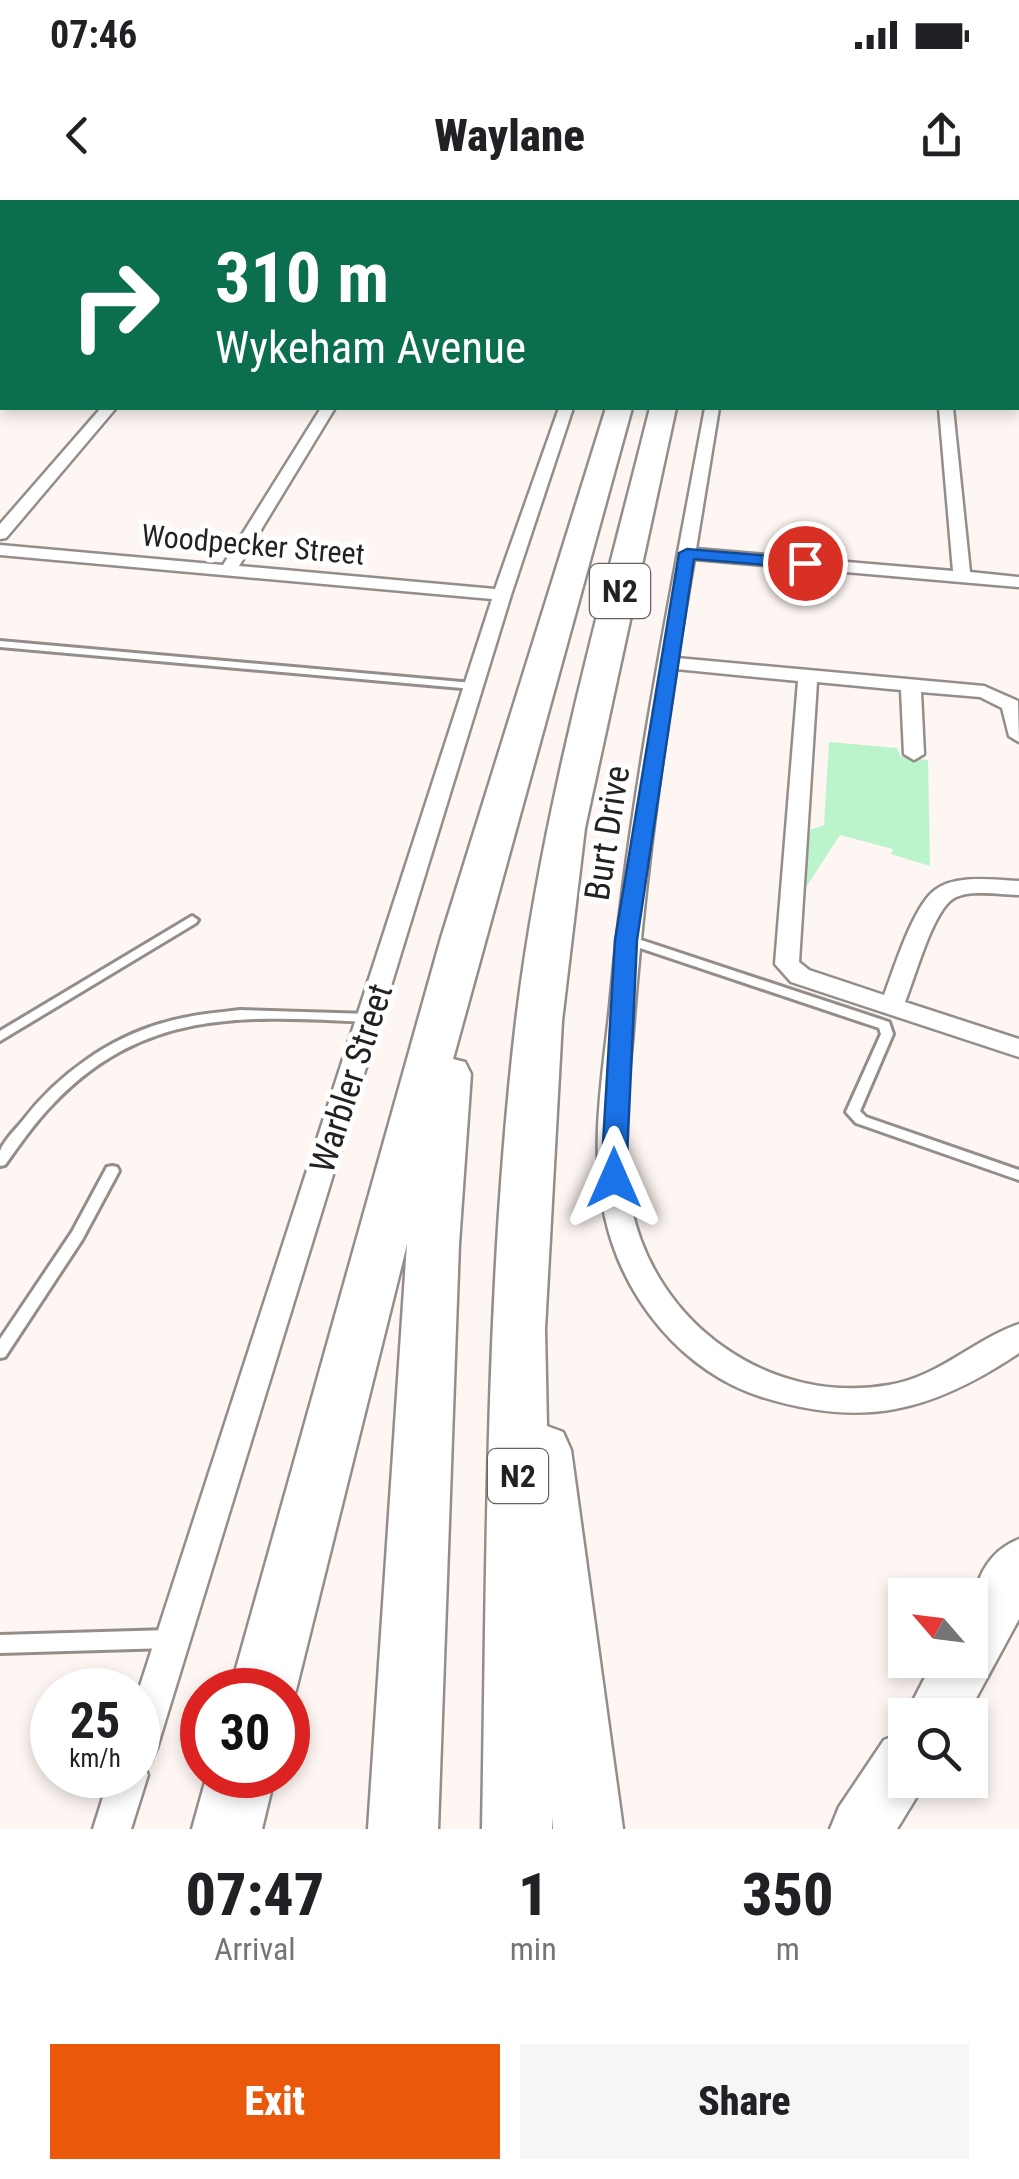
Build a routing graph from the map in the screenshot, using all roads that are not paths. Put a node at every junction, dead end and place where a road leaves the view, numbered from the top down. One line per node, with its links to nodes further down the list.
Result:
1 (107, 410): 8 (street)
2 (327, 410): 11 (street)
3 (565, 410): 14 (street, Warbler Street)
4 (618, 410): 24 (highway, N2)
5 (662, 410): 30 (highway, N2)
6 (712, 410): 10 (street, Burt Drive)
7 (946, 410): 12 (street)
8 (0, 534)
9 (0, 550): 11 (street, Woodpecker Street)
10 (687, 553): 12 (street); 16 (street, Burt Drive)
11 (228, 570): 14 (street, Woodpecker Street)
12 (962, 576): 13 (street)
13 (1019, 582)
14 (502, 595): 18 (street, Warbler Street)
15 (0, 644): 18 (lane)
16 (669, 663): 17 (street); 25 (street, Burt Drive)
17 (808, 676): 19 (street); 26 (street)
18 (474, 686): 27 (street, Warbler Street)
19 (911, 686): 20 (street); 21 (street)
20 (1019, 736)
21 (914, 754)
22 (1019, 888): 26 (street)
23 (192, 920): 28 (lane)
24 (462, 938): 40 (highway); 47 (highway, N2)
25 (626, 940): 33 (lane); 34 (street, Burt Drive)
26 (891, 1007): 29 (street)
27 (370, 1018): 31 (lane); 38 (street, Warbler Street)
28 (0, 1037)
29 (1019, 1048)
30 (530, 1123): 48 (highway, N2); 49 (highway)
31 (0, 1160)
32 (112, 1172): 35 (lane)
33 (1019, 1175)
34 (1019, 1337)
35 (0, 1352)
36 (1019, 1564): 37 (main road)
37 (988, 1620)
38 (172, 1638): 39 (lane); 41 (street, Warbler Street)
39 (0, 1644)
40 (270, 1668)
41 (160, 1677)
42 (888, 1787): 50 (main road)
43 (122, 1798): 45 (street)
44 (235, 1798): 46 (highway)
45 (112, 1829)
46 (227, 1829)
47 (403, 1829)
48 (518, 1829)
49 (588, 1829)
50 (861, 1829)

